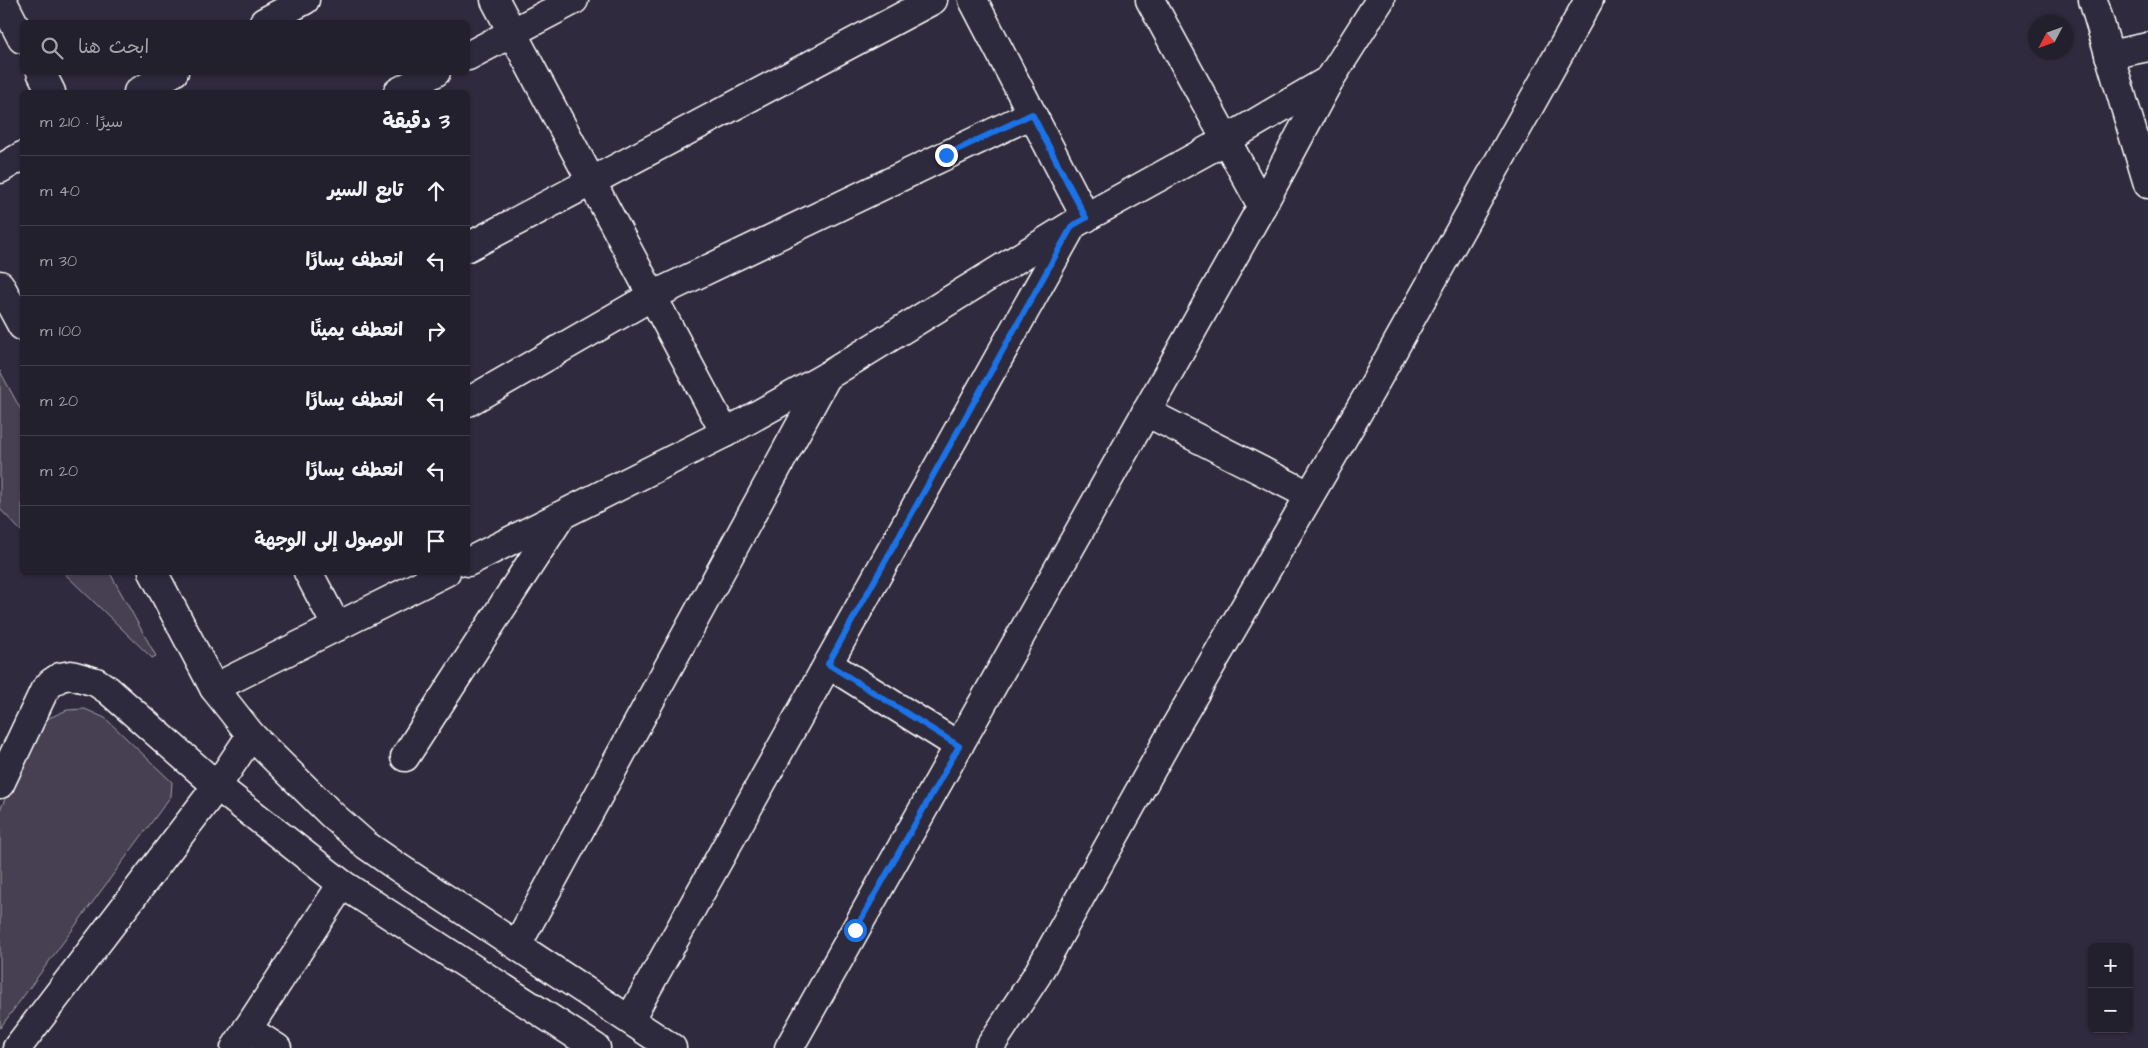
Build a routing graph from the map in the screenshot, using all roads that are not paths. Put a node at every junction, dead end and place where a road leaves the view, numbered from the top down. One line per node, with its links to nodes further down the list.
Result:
1 (2, 0): 13 (street)
2 (305, 0): 11 (street)
3 (495, 0): 12 (street)
4 (574, 0): 12 (street)
5 (933, 0): 28 (street)
6 (973, 0): 24 (street)
7 (1150, 0): 25 (street)
8 (1380, 0): 20 (street)
9 (2093, 0): 16 (street)
10 (1587, 1): 40 (street)
11 (268, 20)
12 (513, 32): 15 (street); 28 (street)
13 (20, 34)
14 (2148, 46): 16 (street)
15 (470, 55)
16 (2109, 55): 29 (street)
17 (42, 75): 21 (street)
18 (169, 75): 22 (street)
19 (430, 75): 23 (street)
20 (1330, 79): 25 (street); 30 (street)
21 (50, 90)
22 (142, 90)
23 (402, 90)
24 (1032, 114): 31 (street); 34 (street)
25 (1226, 140): 30 (street); 31 (street)
26 (20, 157): 27 (street)
27 (0, 169)
28 (592, 182): 32 (street); 34 (street)
29 (2148, 184)
30 (1262, 206): 38 (street)
31 (1079, 222): 36 (street); 47 (street)
32 (470, 246)
33 (10, 292): 35 (street)
34 (652, 296): 37 (street); 39 (street)
35 (20, 320)
36 (828, 376): 39 (street); 55 (street)
37 (470, 401)
38 (1146, 412): 40 (street); 50 (street)
39 (725, 433): 41 (street)
40 (1309, 495): 63 (street)
41 (562, 514): 42 (street); 51 (street)
42 (470, 561)
43 (155, 575): 48 (street)
44 (310, 575): 46 (street)
45 (440, 575): 46 (street)
46 (337, 627): 48 (street)
47 (828, 664): 50 (street); 56 (street)
48 (214, 688): 49 (street)
49 (252, 735): 53 (street); 55 (street)
50 (959, 746): 62 (street)
51 (405, 757)
52 (0, 784): 53 (street)
53 (217, 786): 54 (street); 58 (street)
54 (342, 884): 57 (street); 60 (street)
55 (517, 945): 56 (street)
56 (630, 1019): 61 (street)
57 (241, 1038): 59 (street)
58 (17, 1048)
59 (278, 1048)
60 (596, 1048)
61 (672, 1048)
62 (789, 1048)
63 (990, 1048)

